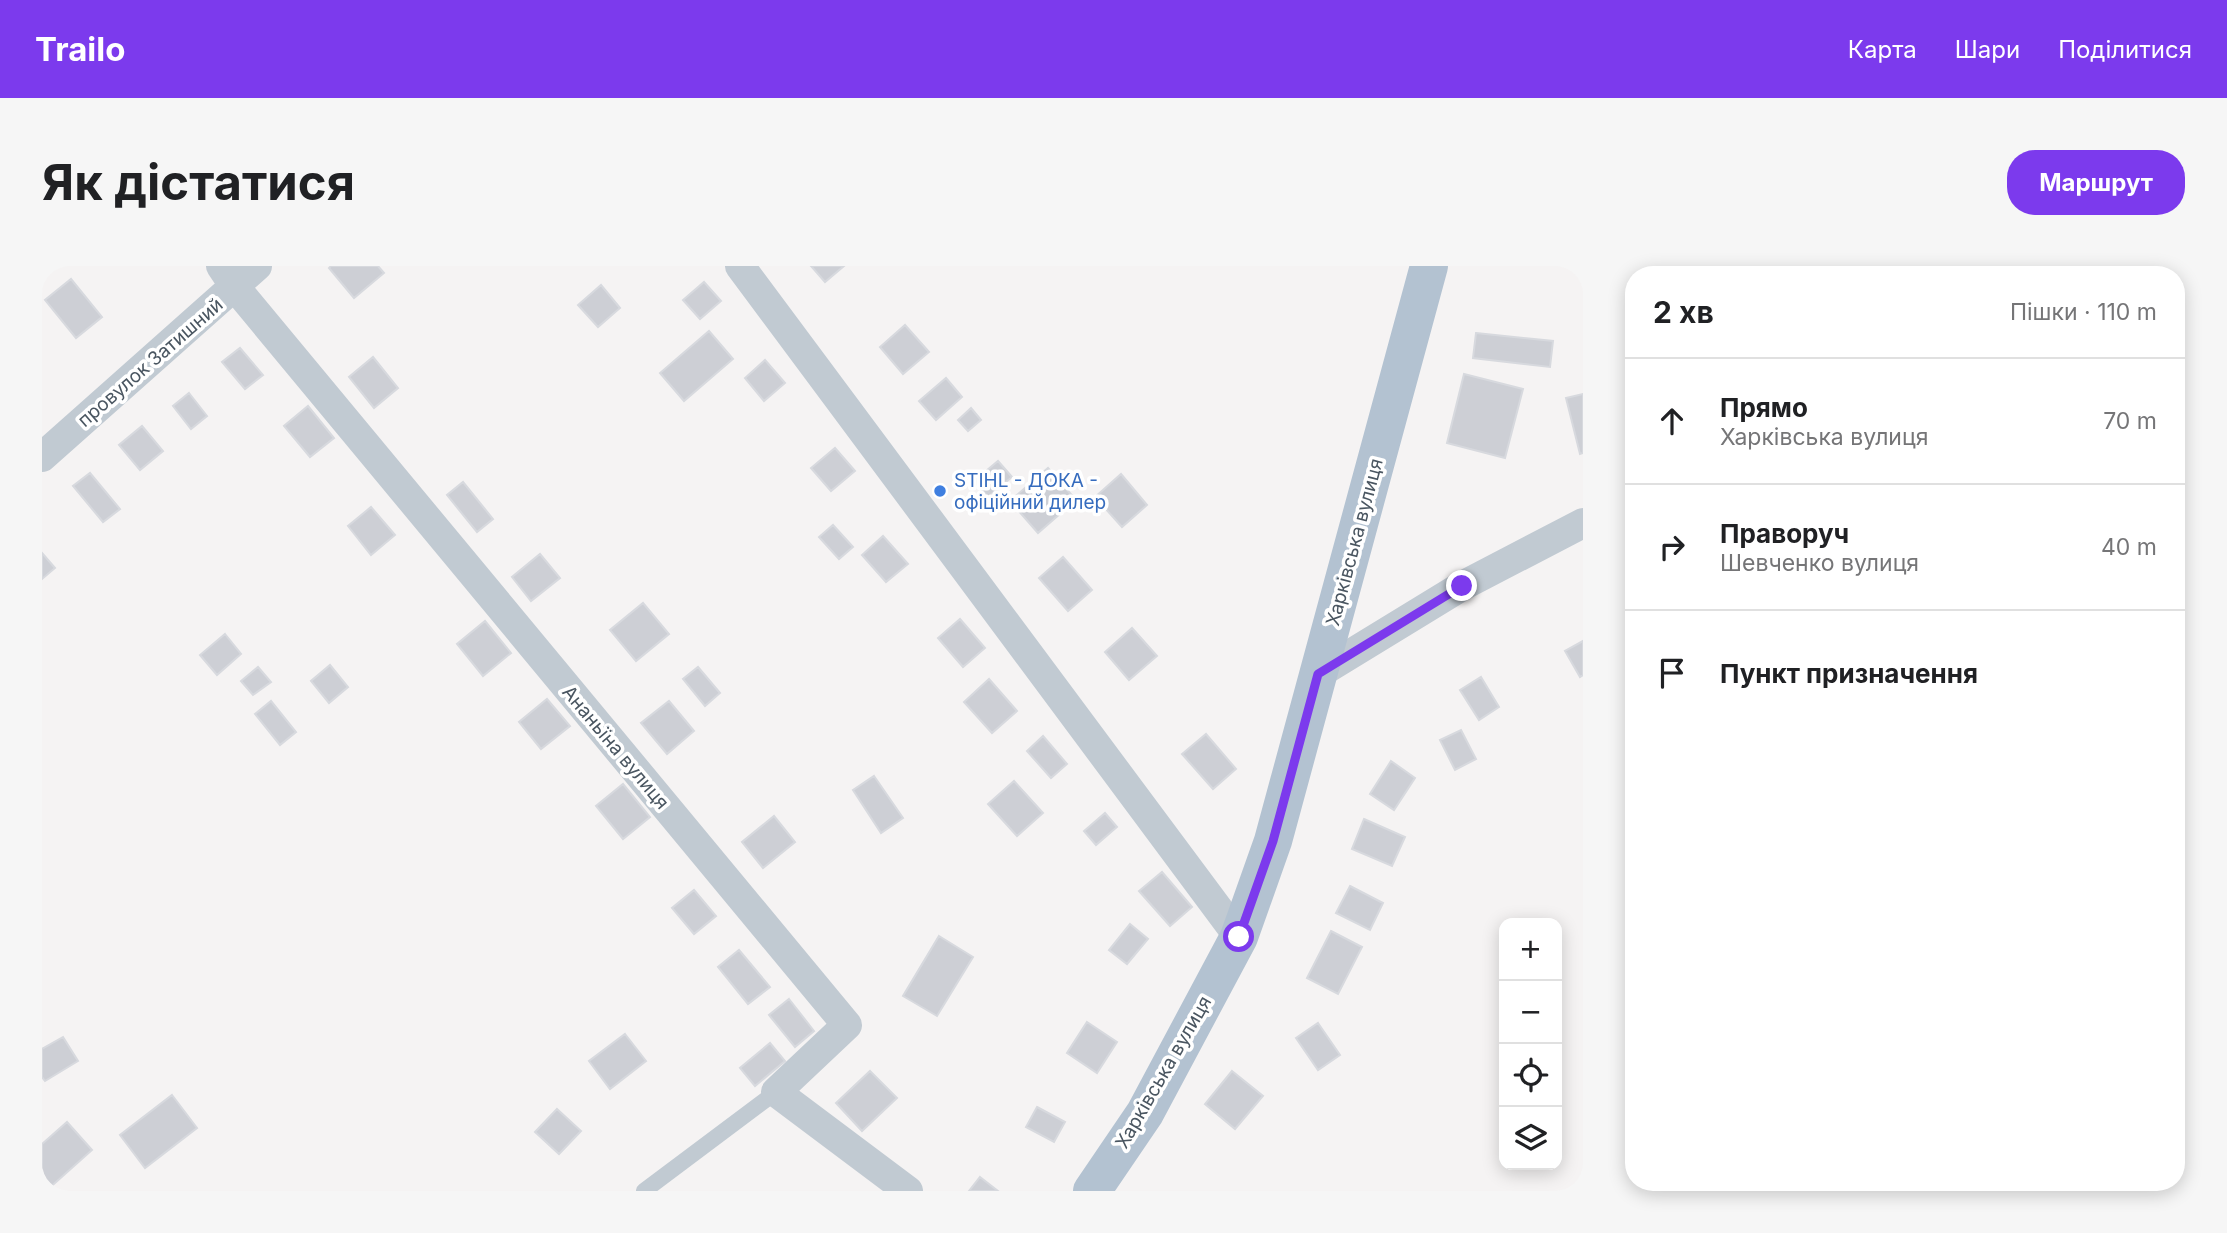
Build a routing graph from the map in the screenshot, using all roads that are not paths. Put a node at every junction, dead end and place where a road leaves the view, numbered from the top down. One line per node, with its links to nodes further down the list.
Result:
1 (257, 266): 4 (street, провулок Затишний)
2 (740, 266): 8 (street)
3 (1429, 266): 7 (main road, Харківська вулиця)
4 (228, 276): 5 (street, провулок Затишний); 9 (street, Ананьїна вулиця)
5 (42, 457)
6 (1583, 523): 7 (street)
7 (1318, 674): 8 (main road, Харківська вулиця)
8 (1239, 937): 12 (main road, Харківська вулиця)
9 (776, 1092): 10 (lane); 11 (street)
10 (644, 1191)
11 (908, 1191)
12 (1092, 1191)

